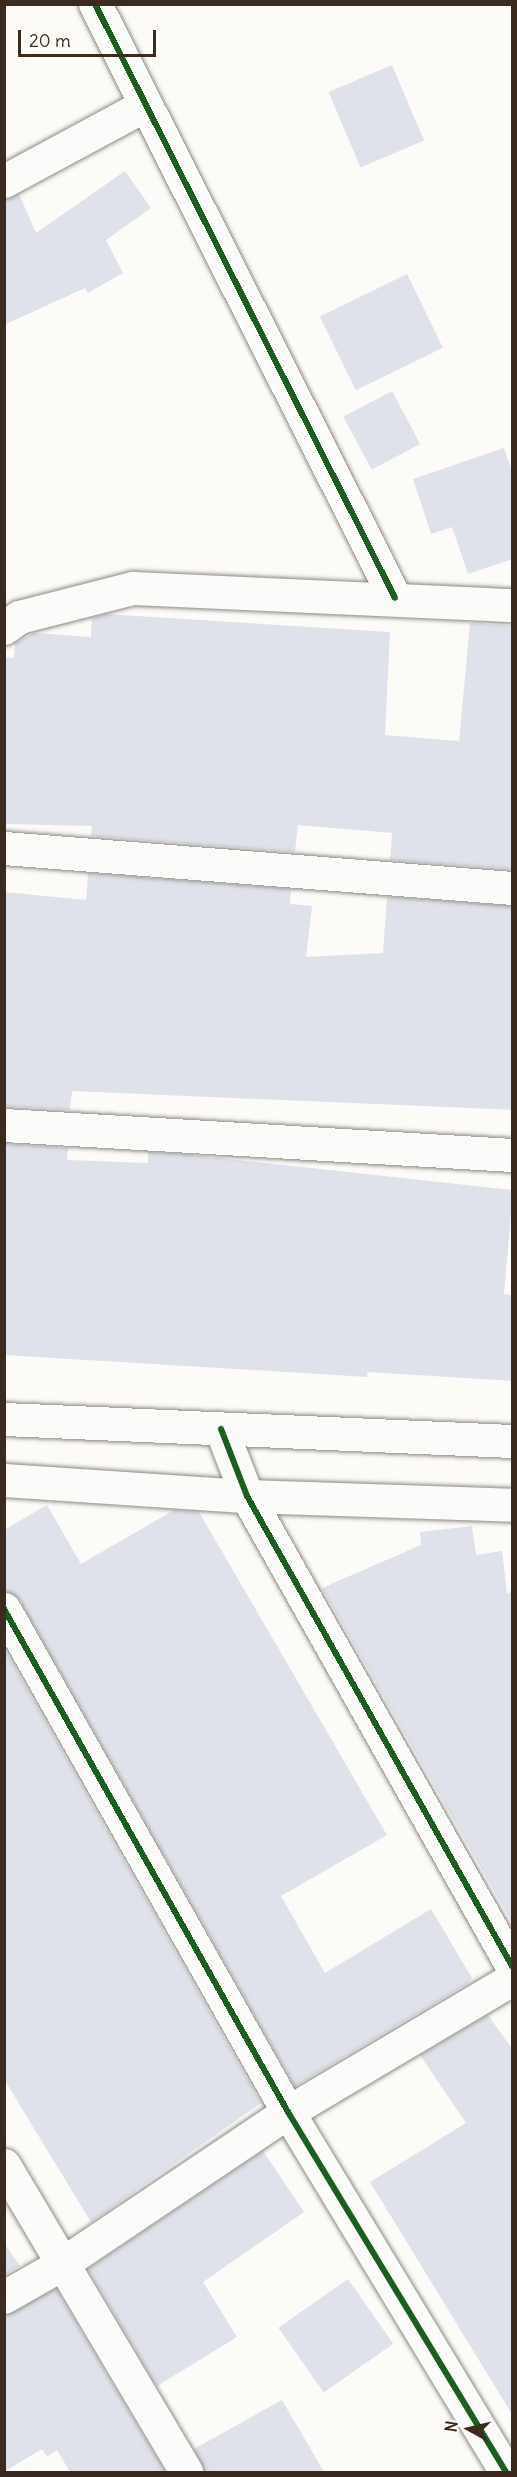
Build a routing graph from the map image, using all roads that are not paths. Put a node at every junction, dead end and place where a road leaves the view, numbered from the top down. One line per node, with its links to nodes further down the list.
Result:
1 (95, 4): 2 (street)
2 (145, 105): 3 (street); 4 (street)
3 (4, 181)
4 (395, 598): 5 (street); 6 (street)
5 (513, 605)
6 (4, 628)
7 (4, 848): 8 (street)
8 (513, 888)
9 (4, 1125): 10 (street)
10 (513, 1155)
11 (4, 1419): 12 (street)
12 (220, 1428): 13 (street); 15 (street)
13 (513, 1440)
14 (4, 1480): 15 (street)
15 (247, 1496): 16 (street); 18 (street)
16 (513, 1505)
17 (4, 1609): 20 (street)
18 (513, 1966)
19 (513, 1979): 20 (street)
20 (288, 2112): 22 (street); 25 (street)
21 (4, 2165): 22 (street)
22 (60, 2265): 23 (street); 24 (street)
23 (4, 2297)
24 (186, 2472)
25 (506, 2472)

